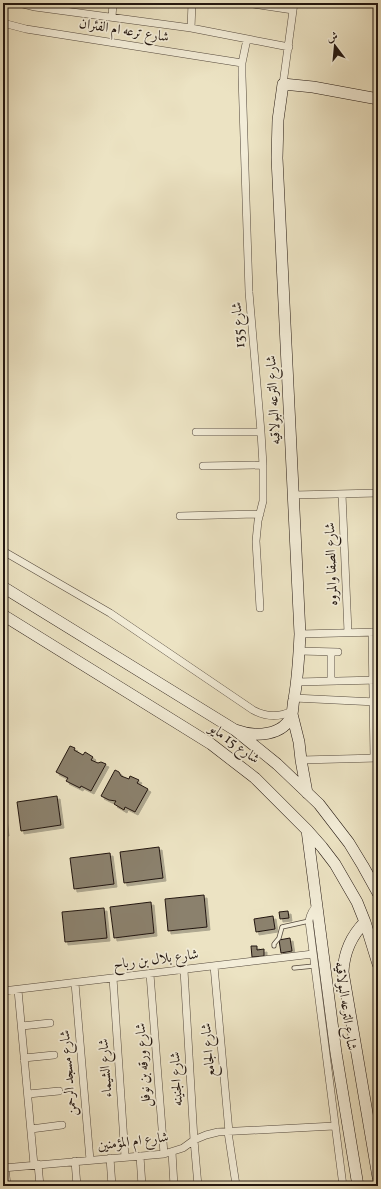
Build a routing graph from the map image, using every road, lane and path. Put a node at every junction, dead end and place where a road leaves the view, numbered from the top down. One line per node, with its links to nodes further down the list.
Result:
1 (19, 3): 6 (street, شارع ترعه ام الفئران)
2 (113, 3): 6 (street)
3 (192, 3): 8 (street)
4 (246, 3): 5 (street)
5 (294, 6): 10 (street)
6 (112, 17): 8 (street, شارع ترعه ام الفئران)
7 (3, 23): 11 (street, شارع ترعه ام الفئران)
8 (191, 28): 9 (street, شارع ترعه ام الفئران)
9 (247, 39): 10 (street, شارع ترعه ام الفئران); 11 (street, شارع 135)
10 (289, 47): 12 (street)
11 (243, 59): 16 (street, شارع 135)
12 (283, 84): 13 (street); 14 (street, شارع الترعه البولاقيه)
13 (378, 99)
14 (291, 431): 16 (path); 21 (street, شارع الترعه البولاقيه)
15 (196, 432): 16 (street)
16 (262, 432): 17 (street, شارع 135)
17 (263, 465): 18 (street); 22 (street, شارع 135)
18 (203, 466)
19 (378, 493): 20 (street)
20 (342, 494): 21 (street); 28 (street, شارع الصفا والمروه)
21 (294, 495): 30 (street, شارع الترعه البولاقيه)
22 (260, 514): 23 (street); 26 (street, شارع 135)
23 (180, 516)
24 (3, 551): 37 (street)
25 (3, 587): 39 (street, شارع 15 مايو)
26 (260, 608)
27 (3, 615): 43 (street, شارع 15 مايو)
28 (348, 632): 29 (street); 30 (street)
29 (375, 632): 32 (street)
30 (300, 634): 31 (street, شارع الترعه البولاقيه)
31 (299, 651): 33 (street); 34 (street, شارع الترعه البولاقيه)
32 (375, 680): 33 (street); 36 (street)
33 (331, 681): 34 (street)
34 (297, 682): 35 (street, شارع الترعه البولاقيه)
35 (294, 698): 36 (street); 37 (street, شارع الترعه البولاقيه)
36 (376, 702): 38 (street)
37 (292, 713): 39 (street); 41 (street, شارع الترعه البولاقيه)
38 (376, 721): 40 (street)
39 (235, 730): 42 (street, شارع 15 مايو)
40 (376, 758): 41 (street)
41 (301, 760): 42 (street, شارع الترعه البولاقيه)
42 (307, 792): 44 (street, شارع 15 مايو)
43 (307, 830): 45 (street, شارع الترعه البولاقيه); 47 (street, شارع 15 مايو)
44 (378, 893)
45 (317, 906): 46 (street); 90 (street, شارع الترعه البولاقيه)
46 (309, 921): 48 (lane); 49 (street)
47 (365, 922): 50 (street, شارع 15 مايو); 80 (street, شارع الترعه البولاقيه)
48 (274, 946)
49 (313, 954): 51 (street, شارع بلال بن رباح); 52 (street)
50 (378, 964)
51 (214, 966): 54 (street, شارع بلال بن رباح); 69 (street, شارع الجامع)
52 (314, 966): 53 (lane); 67 (street)
53 (294, 968)
54 (184, 970): 55 (street, شارع بلال بن رباح); 70 (street, شارع الجنينه)
55 (150, 974): 56 (street, شارع بلال بن رباح); 72 (street, شارع ورقه بن نوفل)
56 (113, 978): 57 (street, شارع بلال بن رباح); 74 (street, شارع الشيماء)
57 (75, 983): 58 (street, شارع بلال بن رباح); 76 (street, شارع مسجد الرحمن)
58 (18, 990): 59 (street, شارع بلال بن رباح); 61 (street)
59 (3, 991)
60 (50, 1023): 61 (street)
61 (22, 1026): 63 (street)
62 (54, 1055): 63 (street)
63 (24, 1058): 65 (street)
64 (59, 1091): 65 (street)
65 (28, 1094): 68 (street)
66 (62, 1125): 68 (street)
67 (334, 1126): 69 (street, شارع ام المؤمنين); 89 (street)
68 (31, 1128): 78 (street)
69 (229, 1132): 70 (street, شارع ام المؤمنين); 81 (street, شارع الجامع)
70 (194, 1140): 71 (street, شارع ام المؤمنين); 88 (street, شارع الجنينه)
71 (172, 1152): 72 (street, شارع ام المؤمنين); 87 (street)
72 (164, 1154): 73 (street, شارع ام المؤمنين)
73 (140, 1156): 74 (street, شارع ام المؤمنين); 86 (street)
74 (125, 1157): 75 (street, شارع ام المؤمنين)
75 (110, 1158): 76 (street, شارع ام المؤمنين); 85 (street)
76 (90, 1160): 77 (street, شارع ام المؤمنين)
77 (74, 1161): 78 (street, شارع ام المؤمنين); 84 (street)
78 (36, 1165): 79 (street, شارع ام المؤمنين); 83 (street)
79 (4, 1167): 82 (street)
80 (378, 1177)
81 (236, 1185)
82 (7, 1186)
83 (40, 1186)
84 (77, 1186)
85 (112, 1186)
86 (142, 1186)
87 (174, 1186)
88 (198, 1186)
89 (342, 1186)
90 (358, 1186)

